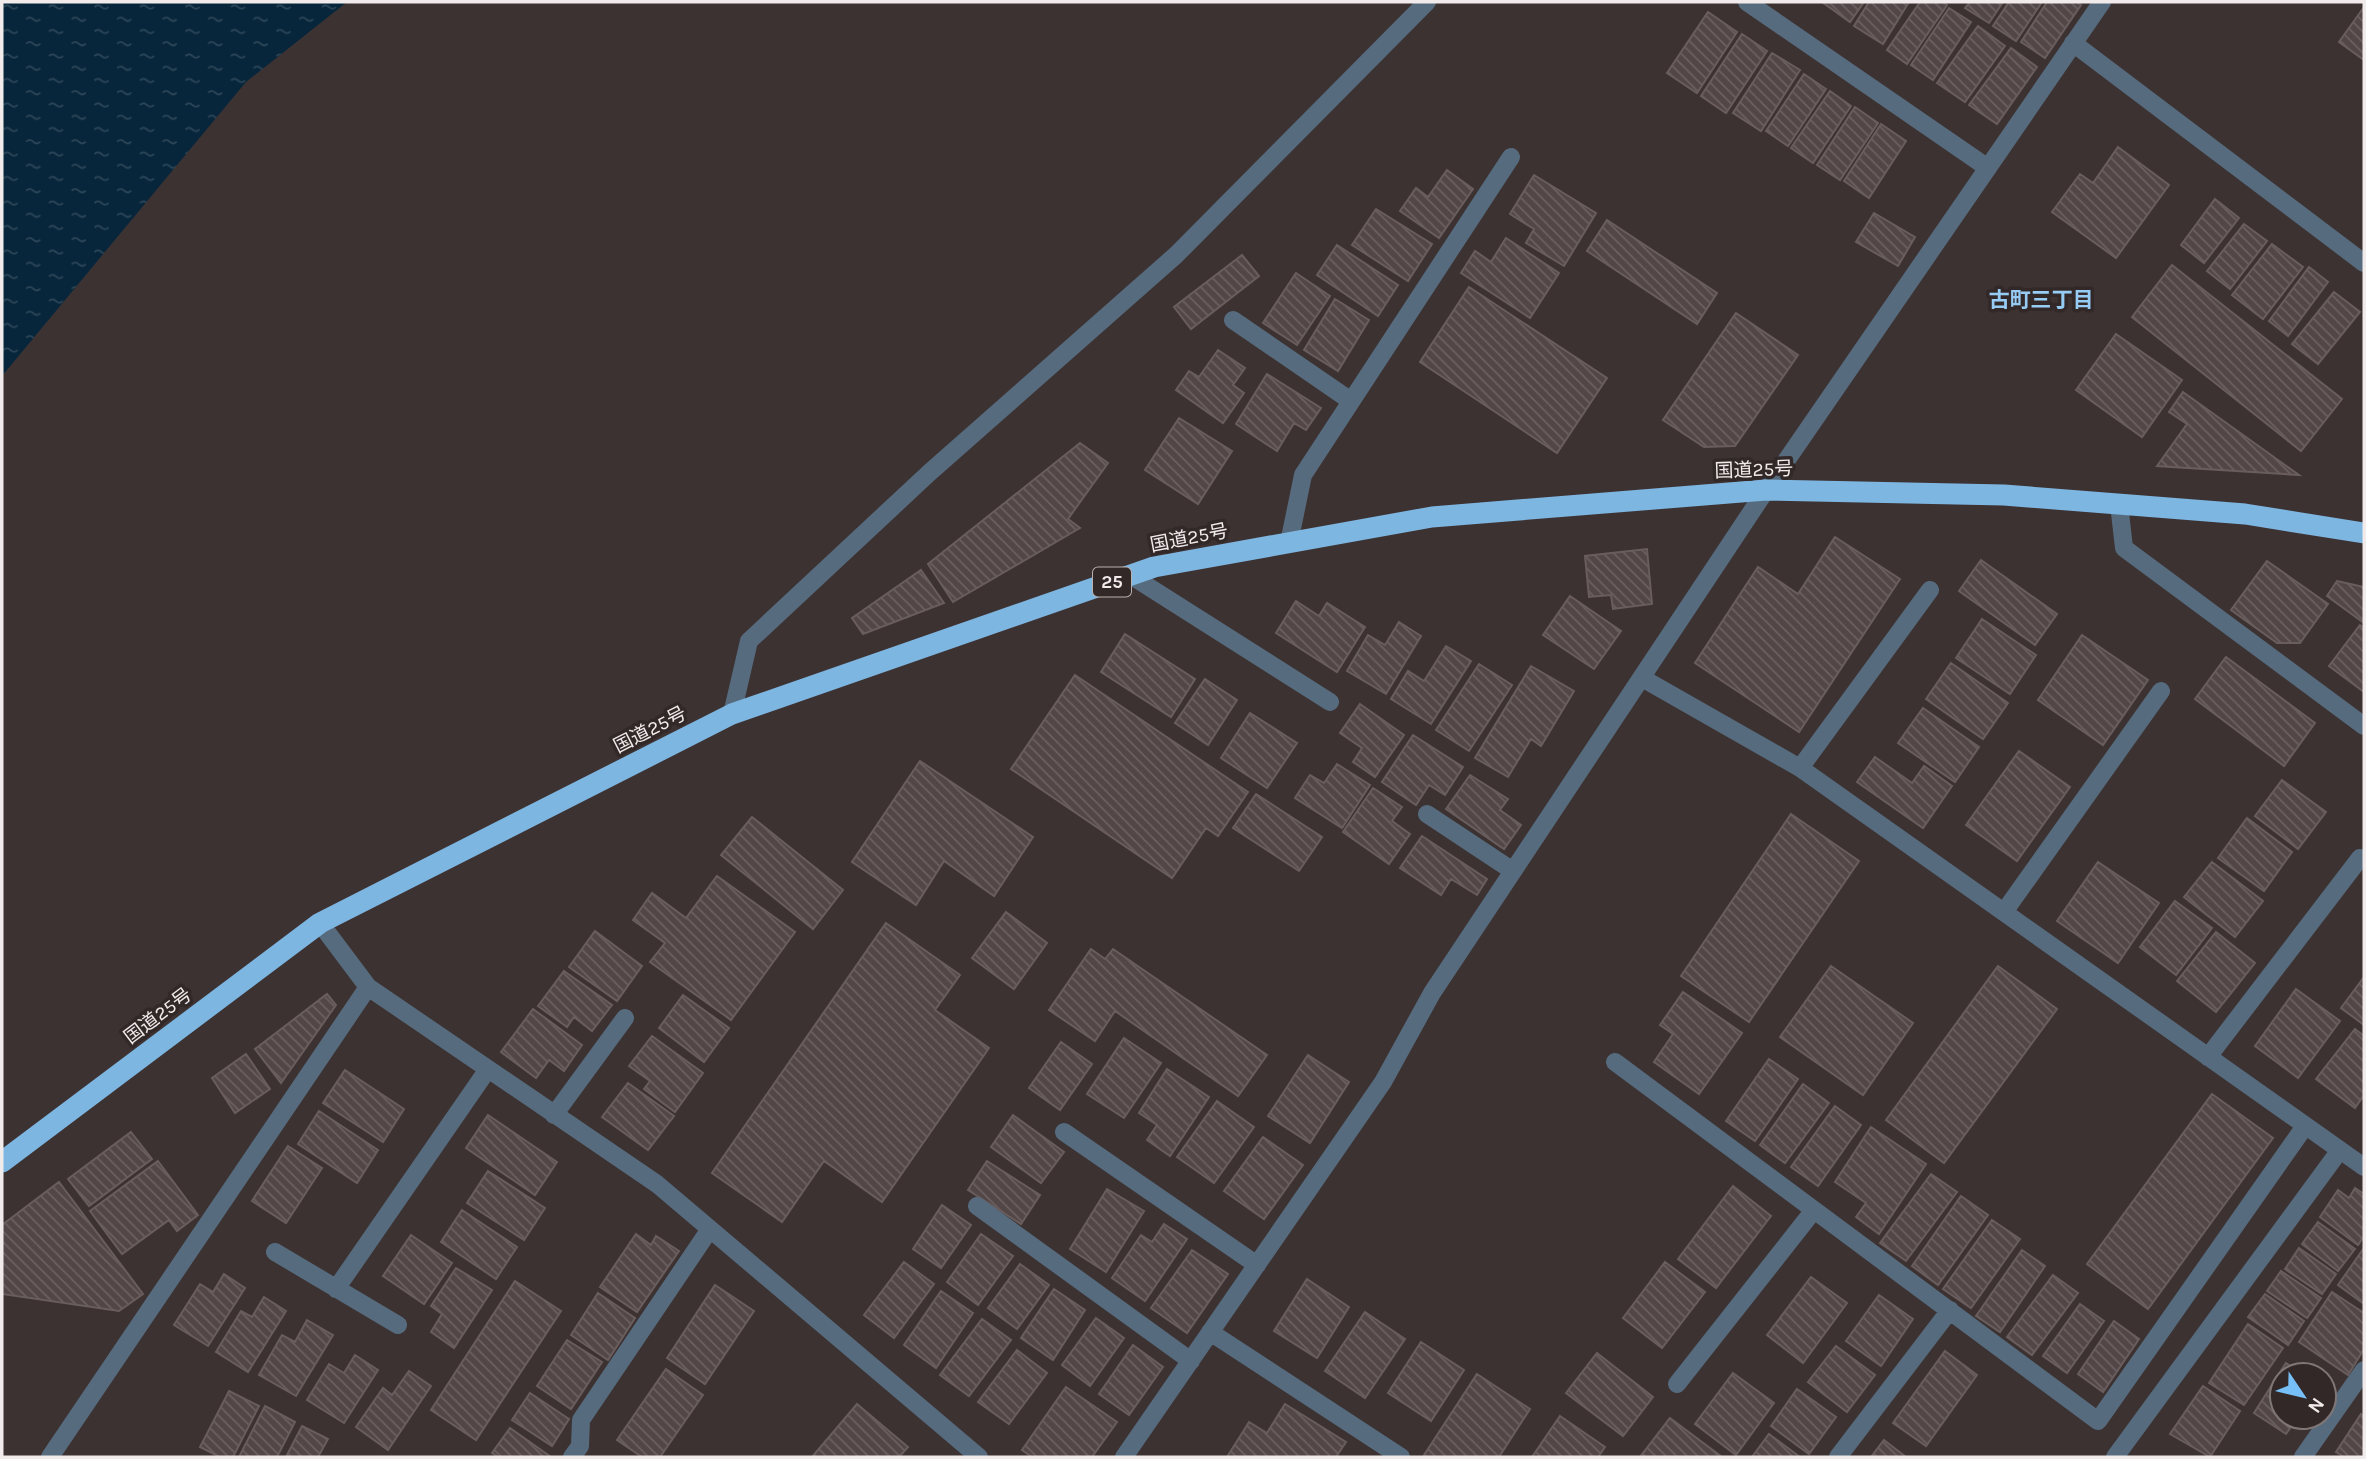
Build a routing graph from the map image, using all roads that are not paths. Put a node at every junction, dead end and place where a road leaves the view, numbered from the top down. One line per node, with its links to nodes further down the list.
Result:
1 (1427, 2): 19 (street)
2 (1747, 2): 6 (street)
3 (2102, 2): 4 (street)
4 (2073, 43): 6 (street); 7 (street)
5 (1511, 157): 9 (street)
6 (1988, 168): 10 (street)
7 (2364, 263)
8 (1233, 320): 9 (street)
9 (1352, 401): 13 (street)
10 (1766, 490): 11 (highway, 国道25号 / 25); 13 (highway, 国道25号 / 25); 16 (street)
11 (2119, 504): 12 (highway, 国道25号 / 25); 20 (street)
12 (2364, 533)
13 (1289, 543): 14 (highway, 国道25号 / 25)
14 (1130, 575): 18 (street); 19 (highway, 国道25号 / 25)
15 (1930, 590): 21 (street)
16 (1642, 678): 21 (street); 24 (street)
17 (2161, 691): 25 (street)
18 (1330, 702)
19 (733, 714): 26 (highway, 国道25号 / 25)
20 (2364, 726)
21 (1800, 768): 25 (street)
22 (1427, 814): 24 (street)
23 (2360, 858): 29 (street)
24 (1513, 871): 42 (street)
25 (2004, 912): 29 (street)
26 (320, 923): 27 (street); 36 (highway, 国道25号 / 25)
27 (368, 987): 31 (street); 50 (street)
28 (625, 1018): 32 (street)
29 (2208, 1057): 33 (street)
30 (1615, 1062): 39 (street)
31 (488, 1069): 32 (street); 43 (street)
32 (554, 1115): 40 (street)
33 (2305, 1126): 35 (street); 44 (street)
34 (1064, 1132): 42 (street)
35 (2340, 1150): 37 (street); 56 (street)
36 (2, 1162)
37 (2364, 1167)
38 (977, 1206): 47 (street)
39 (1814, 1210): 44 (street); 49 (street)
40 (710, 1229): 51 (street); 52 (street)
41 (275, 1252): 43 (street)
42 (1257, 1265): 46 (street)
43 (336, 1289): 45 (street)
44 (1950, 1311): 55 (street)
45 (398, 1325)
46 (1210, 1332): 47 (street); 54 (street)
47 (1191, 1361): 53 (street)
48 (2364, 1370): 57 (street)
49 (1677, 1384)
50 (50, 1457)
51 (572, 1457)
52 (979, 1457)
53 (1124, 1457)
54 (1401, 1457)
55 (1838, 1457)
56 (2115, 1457)
57 (2303, 1457)

